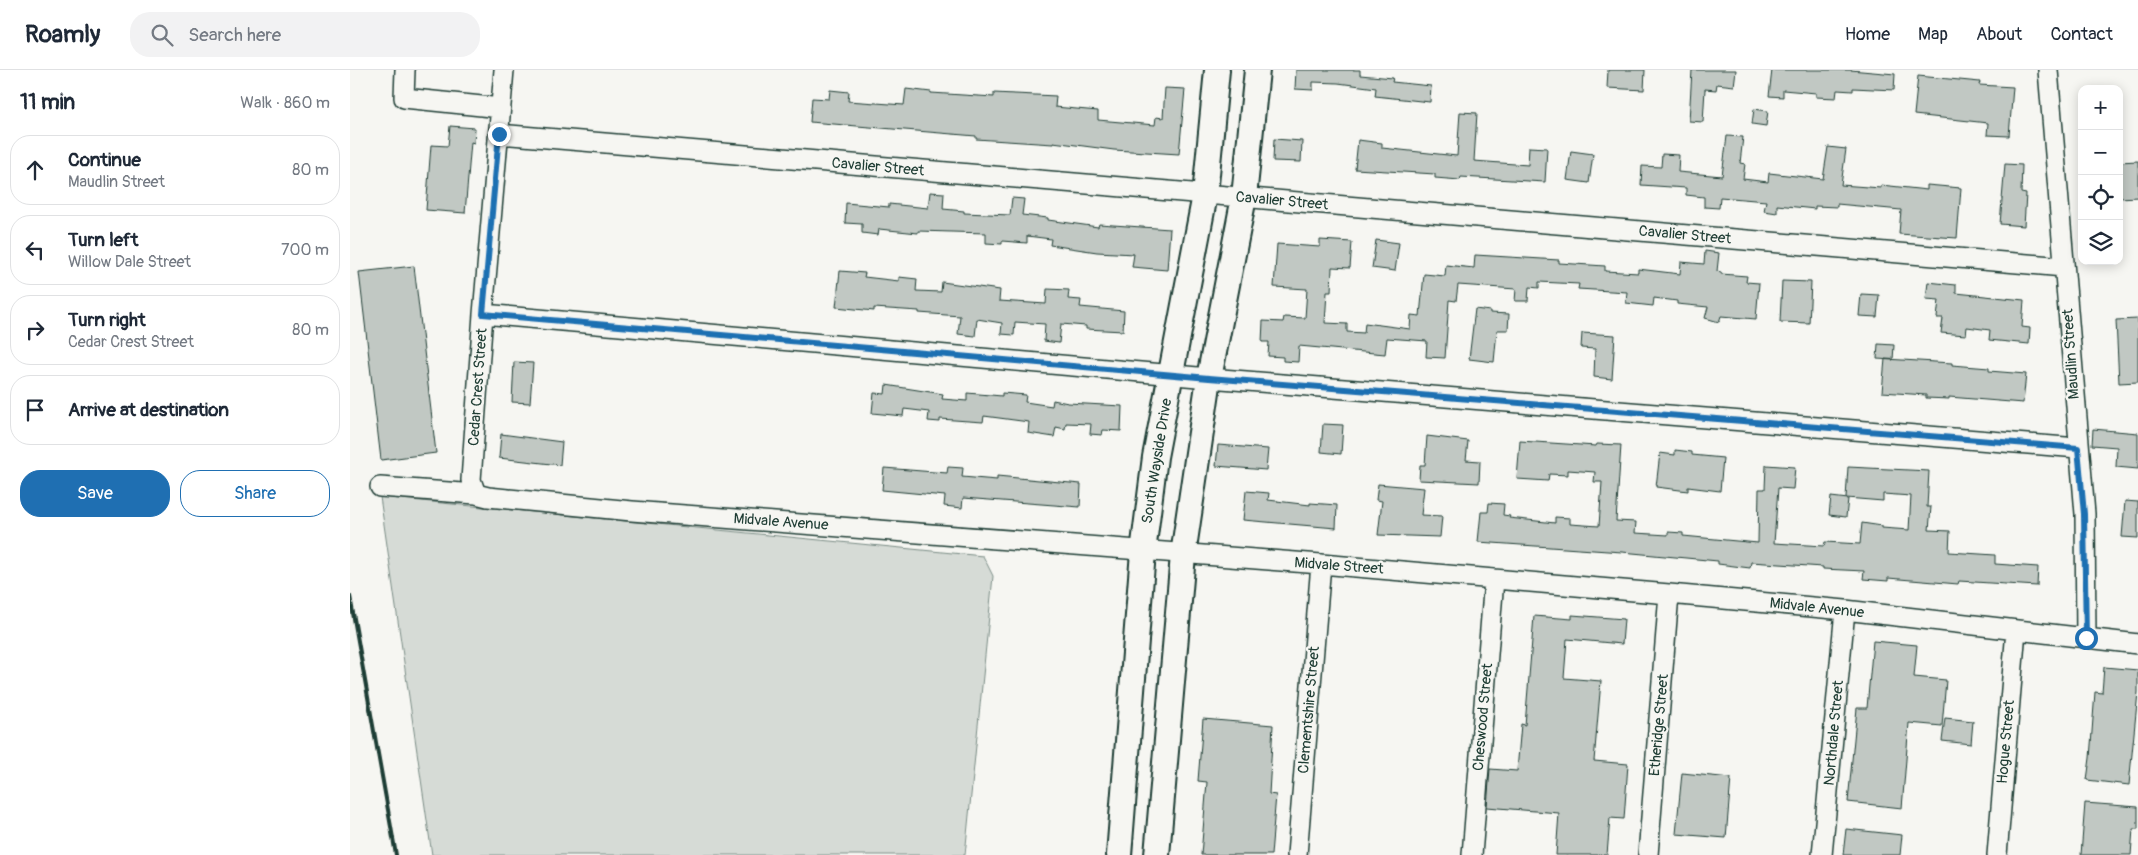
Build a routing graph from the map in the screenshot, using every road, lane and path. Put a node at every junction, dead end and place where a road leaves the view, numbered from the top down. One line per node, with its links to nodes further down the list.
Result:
1 (405, 70): 6 (street)
2 (504, 70): 6 (street, Cedar Crest Street)
3 (1217, 70): 8 (main road, South Wayside Drive)
4 (1257, 70): 9 (main road)
5 (2048, 70): 10 (street, Maudlin Street)
6 (501, 108): 7 (street, Cedar Crest Street)
7 (499, 134): 8 (street, Cavalier Street); 11 (street, Cedar Crest Street)
8 (1205, 195): 9 (street, Cavalier Street); 12 (main road, South Wayside Drive)
9 (1244, 197): 10 (street, Cavalier Street); 13 (main road)
10 (2064, 267): 14 (street, Maudlin Street)
11 (483, 314): 12 (street); 16 (street, Cedar Crest Street)
12 (1171, 374): 13 (street); 17 (main road, South Wayside Drive)
13 (1209, 378): 14 (street); 18 (main road)
14 (2078, 448): 24 (street, Maudlin Street)
15 (380, 487): 16 (street, Midvale Avenue)
16 (476, 494): 17 (street, Midvale Avenue)
17 (1143, 552): 18 (street, Midvale Avenue); 26 (main road, South Wayside Drive)
18 (1183, 555): 19 (street, Midvale Street); 27 (main road)
19 (1321, 564): 20 (street, Midvale Street); 30 (street, Clementshire Street)
20 (1494, 579): 21 (street, Midvale Avenue); 31 (street, Cheswood Street)
21 (1669, 594): 22 (street, Midvale Avenue); 32 (street, Etheridge Street)
22 (1845, 610): 23 (street, Midvale Avenue); 33 (street, Northdale Street)
23 (2016, 630): 24 (street, Midvale Avenue); 34 (street, Hogue Street)
24 (2086, 638): 25 (street, Midvale Avenue)
25 (2138, 644)
26 (1123, 801): 27 (main road); 28 (main road, South Wayside Drive)
27 (1162, 806): 29 (main road)
28 (1119, 855)
29 (1158, 855)
30 (1296, 855)
31 (1472, 855)
32 (1648, 855)
33 (1822, 855)
34 (1997, 855)

